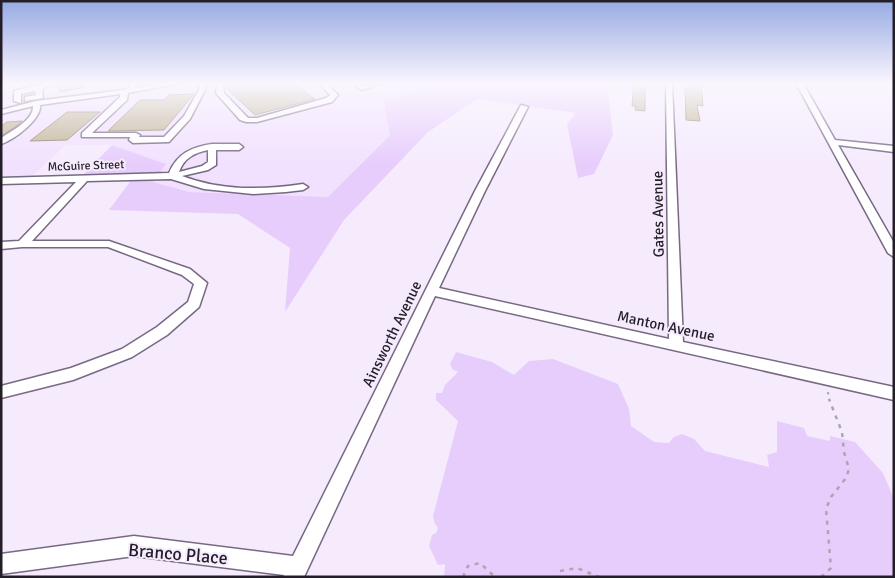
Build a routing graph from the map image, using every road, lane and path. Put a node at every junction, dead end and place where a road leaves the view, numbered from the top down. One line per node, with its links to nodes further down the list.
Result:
1 (35, 110): 9 (street)
2 (111, 110): 3 (street)
3 (191, 110)
4 (236, 110): 5 (street)
5 (291, 110)
6 (522, 110): 21 (street, Ainsworth Avenue)
7 (670, 110): 22 (street, Gates Avenue)
8 (815, 110): 10 (street)
9 (1, 142)
10 (833, 142): 13 (street); 20 (street)
11 (212, 147): 12 (street); 14 (street); 14 (street)
12 (239, 147)
13 (894, 149)
14 (172, 176): 15 (street, McGuire Street); 17 (street)
15 (84, 179): 16 (street, McGuire Street); 18 (street)
16 (1, 181)
17 (303, 187)
18 (22, 244): 19 (street); 24 (street)
19 (1, 246)
20 (894, 254)
21 (431, 291): 22 (street, Manton Avenue); 27 (street, Ainsworth Avenue)
22 (676, 344): 23 (street, Manton Avenue)
23 (825, 378): 25 (street, Manton Avenue); 32 (path)
24 (1, 392)
25 (894, 394)
26 (1, 564): 27 (street, Branco Place)
27 (294, 571)
28 (560, 571): 31 (path)
29 (463, 577): 30 (path)
30 (495, 577)
31 (599, 577)
32 (821, 577)

